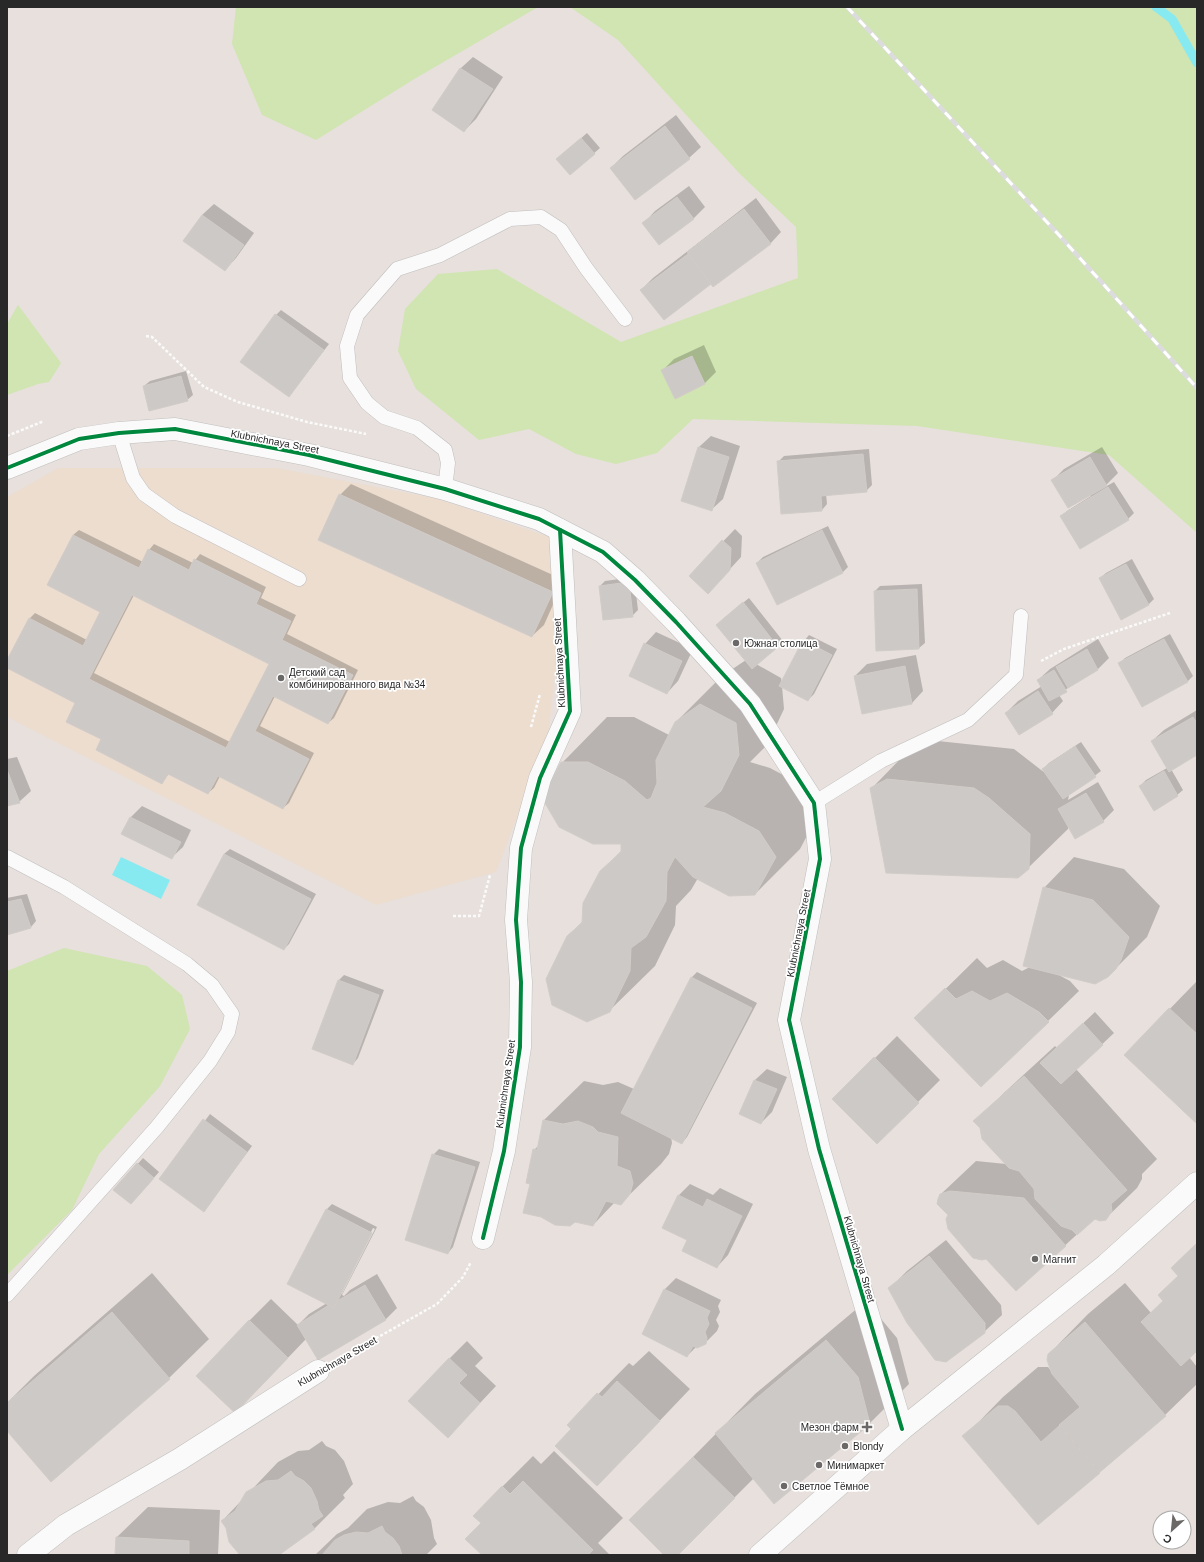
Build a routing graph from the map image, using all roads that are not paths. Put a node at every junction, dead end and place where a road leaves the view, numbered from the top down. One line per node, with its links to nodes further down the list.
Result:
1 (625, 319): 4 (lane)
2 (119, 433): 3 (street, Klubnichnaya Street); 4 (street, Klubnichnaya Street); 6 (lane)
3 (7, 468)
4 (445, 489): 5 (street, Klubnichnaya Street)
5 (560, 530): 8 (street, Klubnichnaya Street); 11 (street, Klubnichnaya Street)
6 (299, 579)
7 (1021, 616): 8 (lane)
8 (814, 803): 14 (street, Klubnichnaya Street)
9 (7, 857): 12 (lane)
10 (1197, 1183): 14 (street)
11 (483, 1238)
12 (7, 1295)
13 (318, 1372): 15 (street, Klubnichnaya Street)
14 (902, 1428): 16 (street)
15 (28, 1555)
16 (760, 1555)

